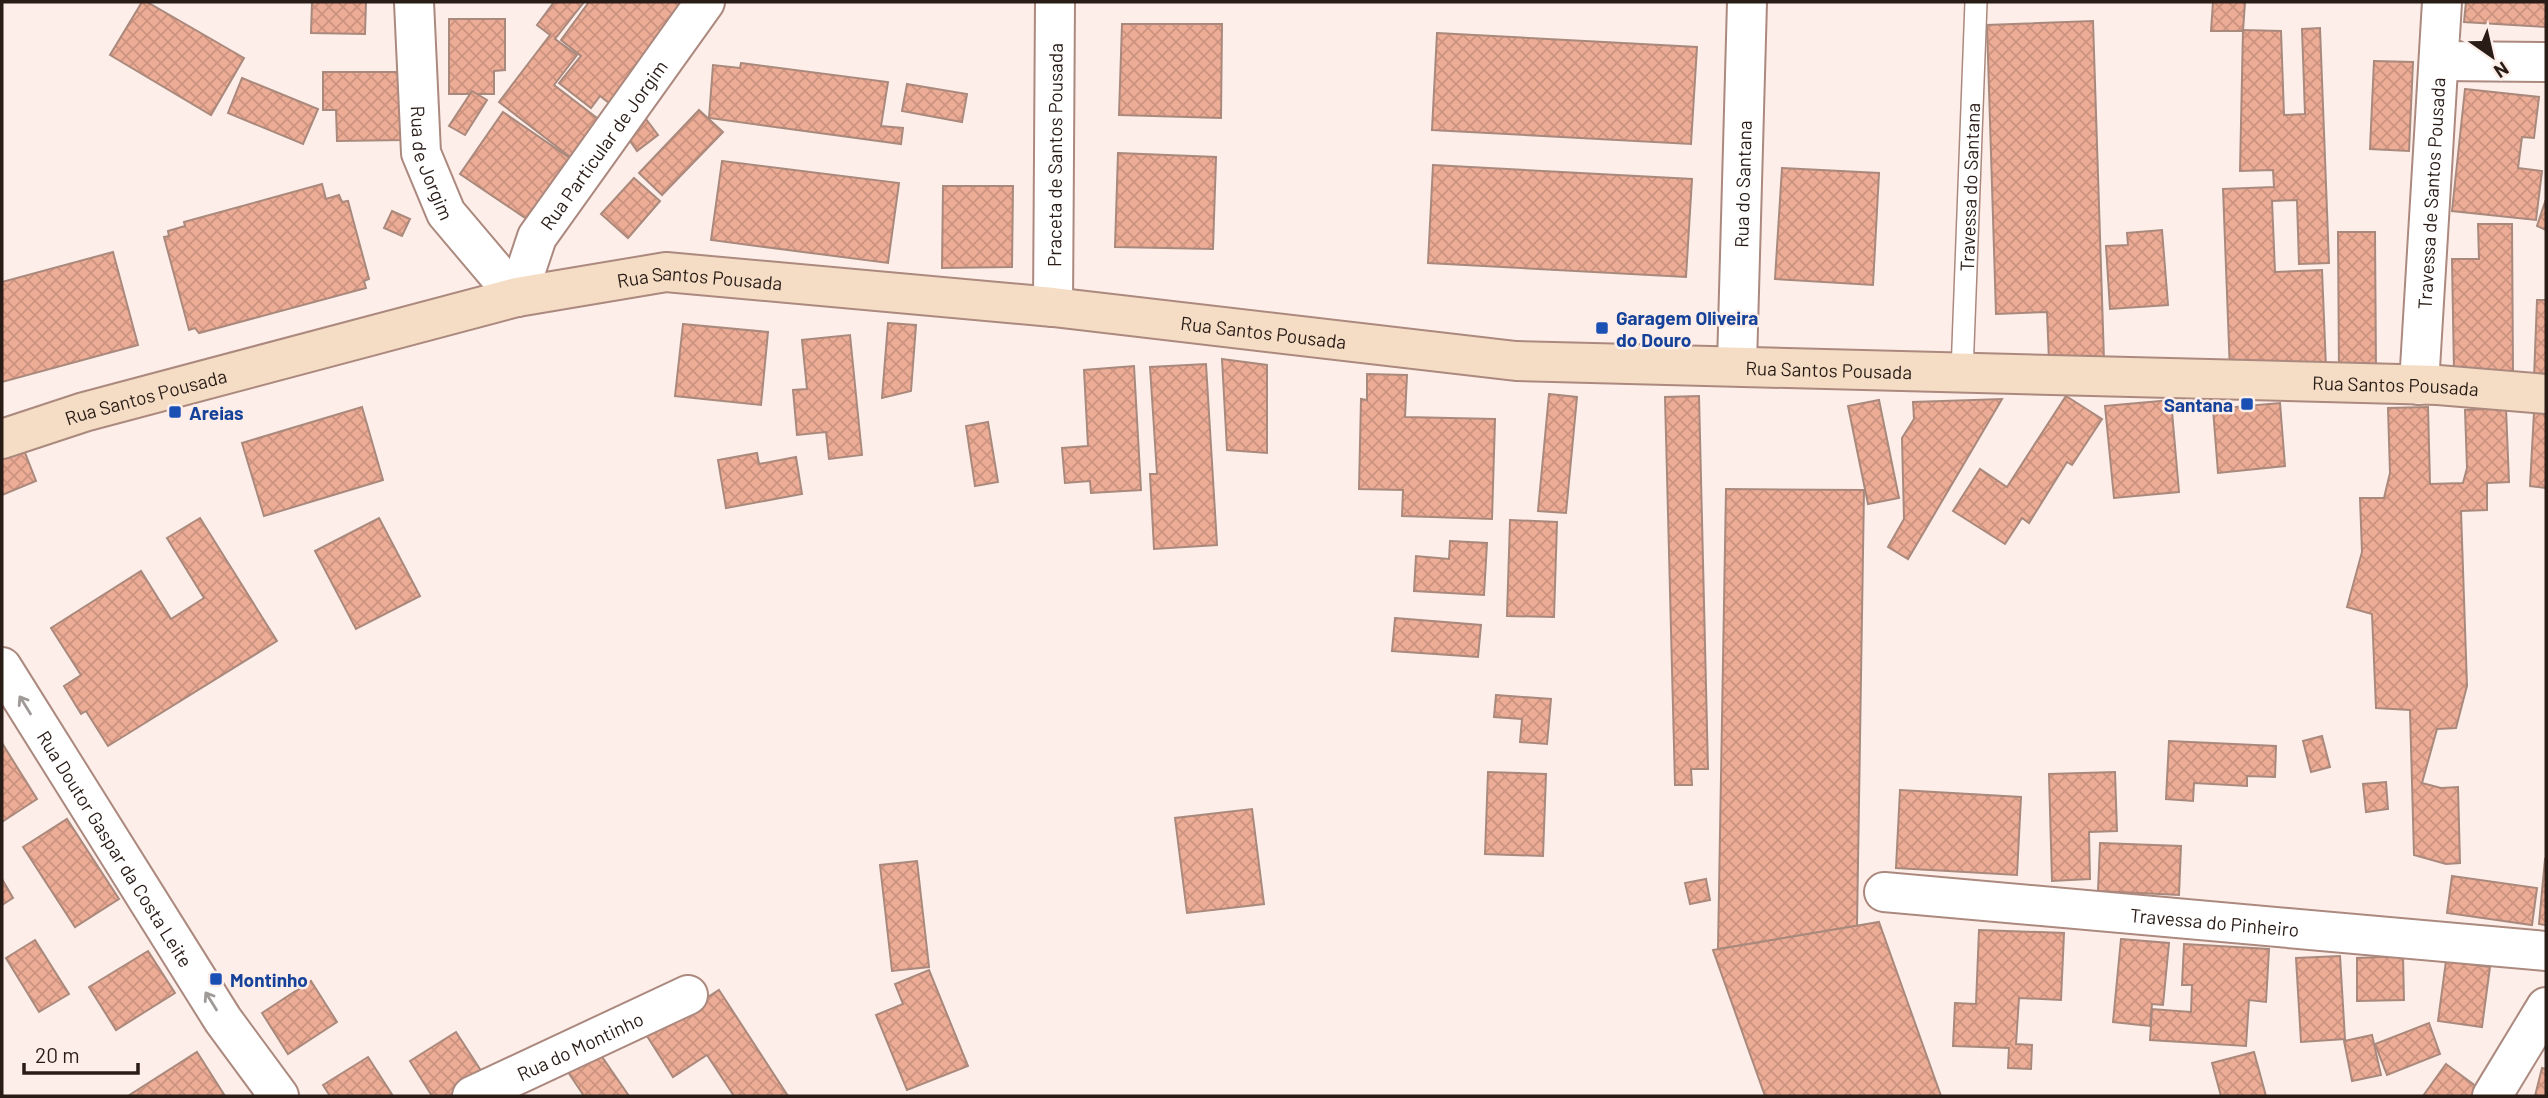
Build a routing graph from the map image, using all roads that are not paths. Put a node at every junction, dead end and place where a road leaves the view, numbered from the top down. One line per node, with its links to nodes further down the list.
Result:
1 (414, 2): 9 (street, Rua de Jorgim)
2 (705, 2): 9 (street, Rua Particular de Jorgim)
3 (1055, 2): 10 (street, Praceta de Santos Pousada)
4 (1747, 2): 11 (street, Rua do Santana)
5 (1976, 2): 12 (lane, Travessa do Santana)
6 (2442, 2): 7 (street, Travessa de Santos Pousada)
7 (2439, 61): 8 (street); 13 (street, Travessa de Santos Pousada)
8 (2546, 62)
9 (517, 298): 10 (street, Rua Santos Pousada); 15 (street, Rua Santos Pousada)
10 (1053, 307): 11 (street, Rua Santos Pousada)
11 (1737, 364): 12 (street, Rua Santos Pousada)
12 (1962, 373): 13 (street, Rua Santos Pousada)
13 (2419, 385): 14 (street, Rua Santos Pousada)
14 (2546, 394)
15 (2, 439)
16 (2, 667): 21 (street, Rua Doutor Gaspar da Costa Leite, one-way to 16)
17 (1884, 892): 18 (street, Travessa do Pinheiro)
18 (2546, 951)
19 (688, 995): 22 (street, Rua do Montinho)
20 (2546, 1007): 23 (street)
21 (279, 1096)
22 (472, 1096)
23 (2492, 1096)

